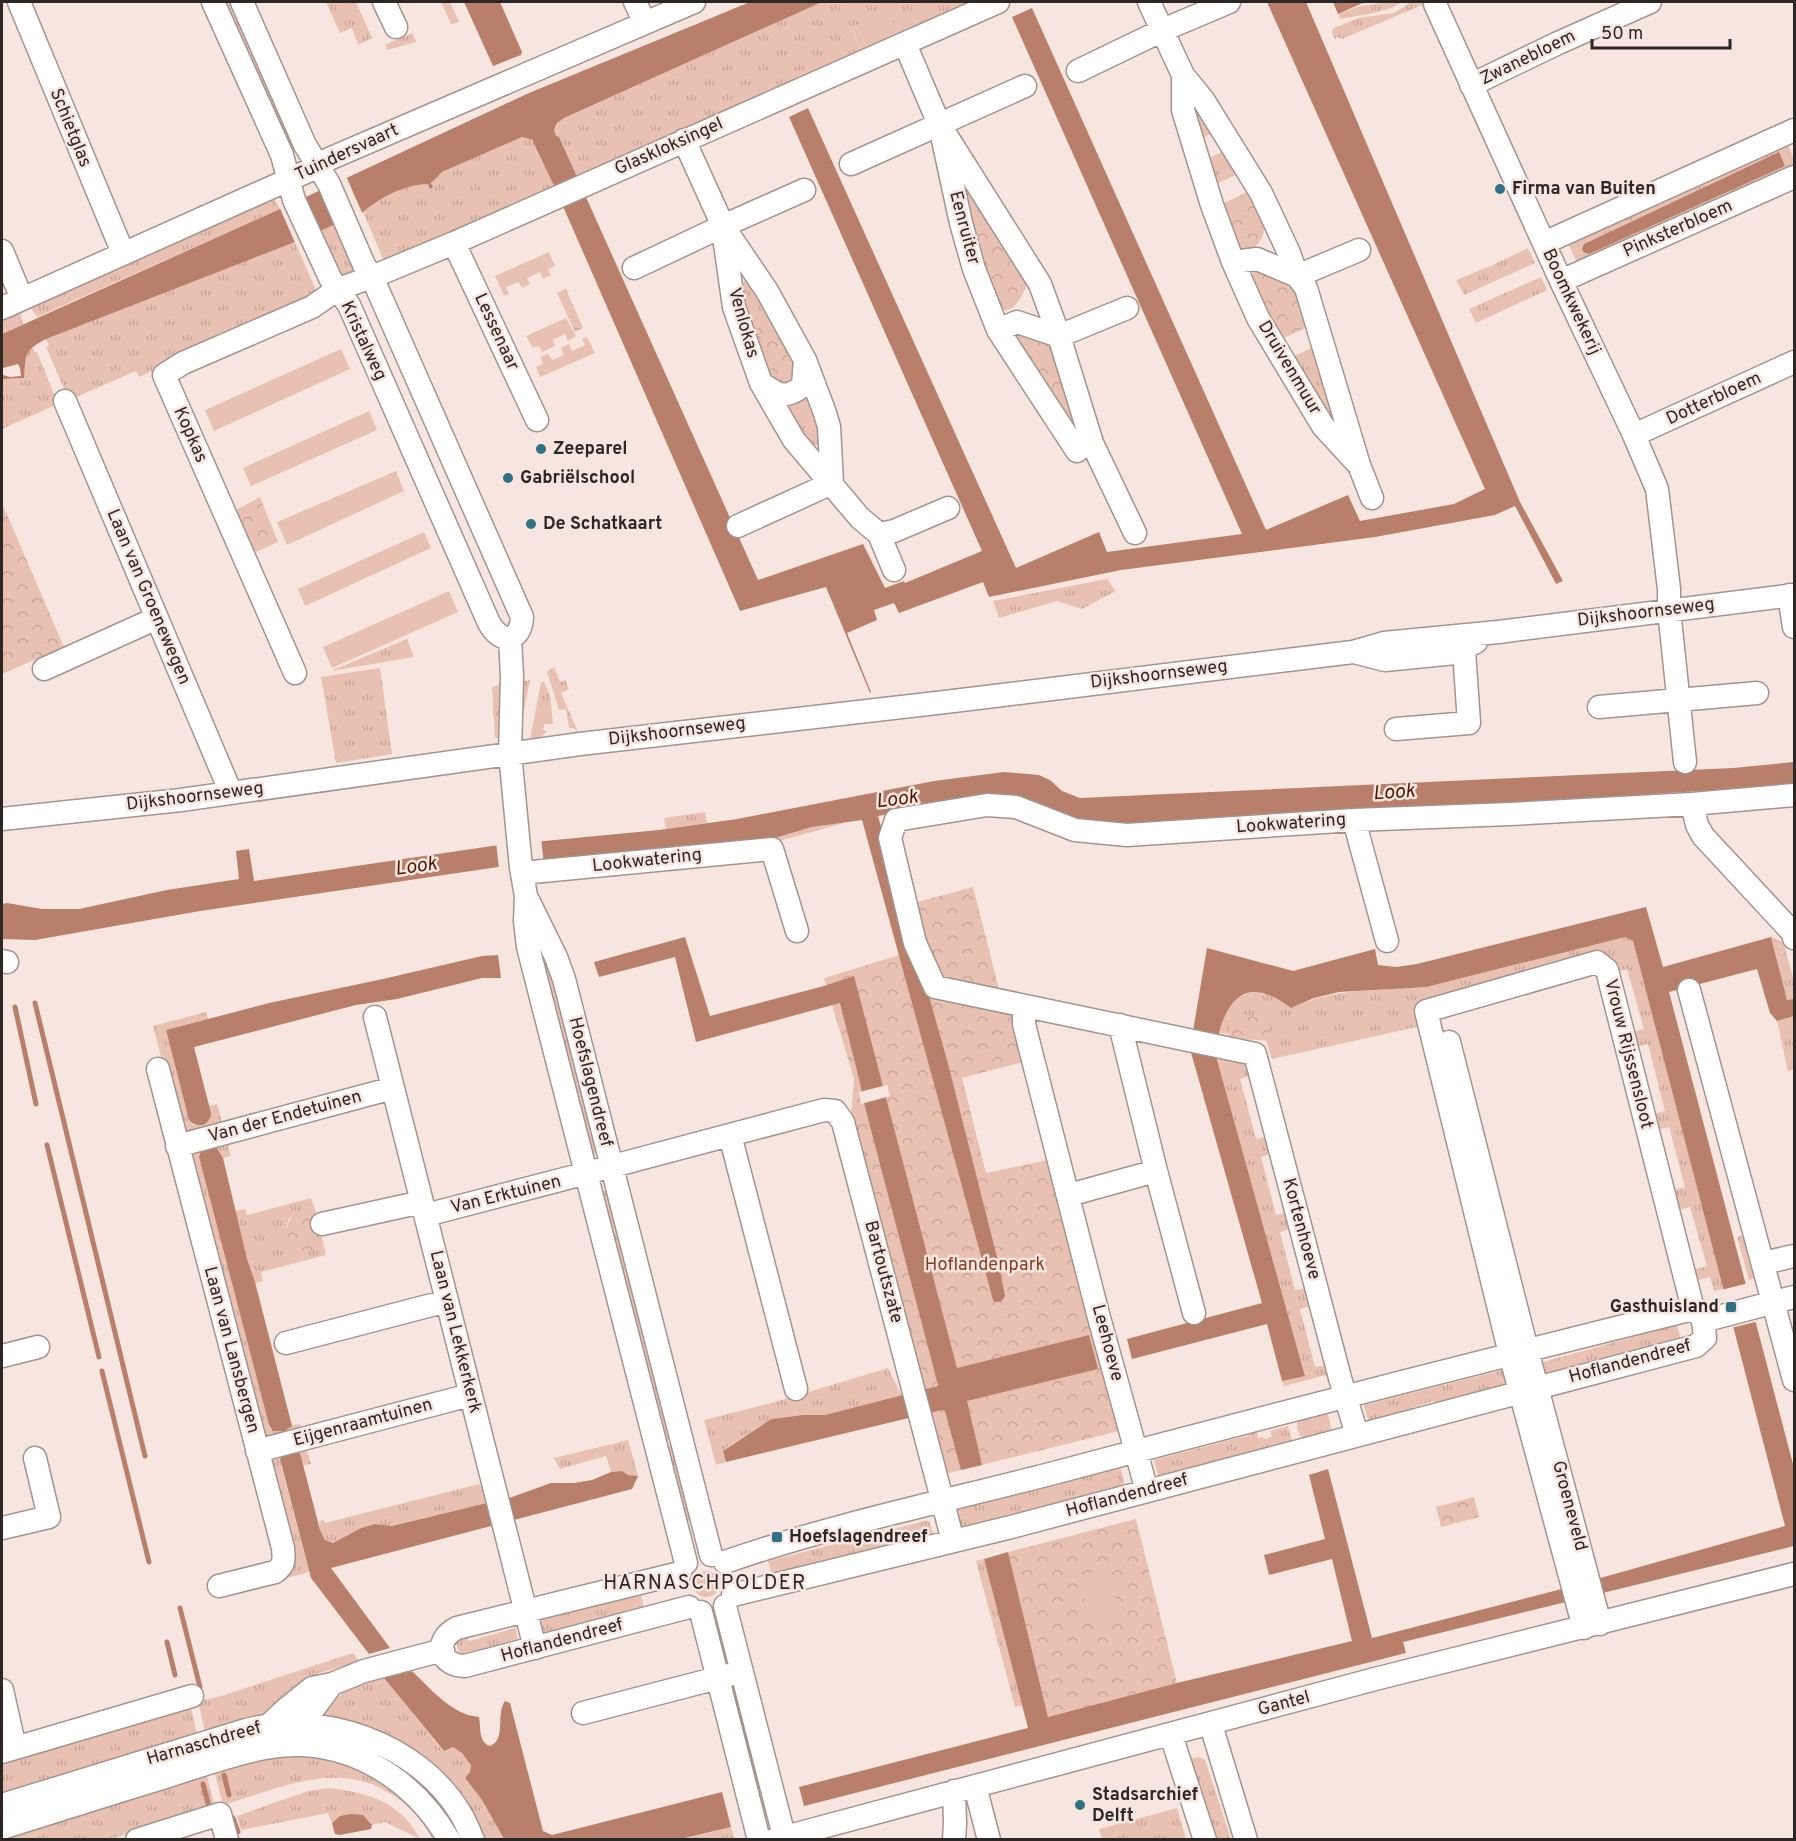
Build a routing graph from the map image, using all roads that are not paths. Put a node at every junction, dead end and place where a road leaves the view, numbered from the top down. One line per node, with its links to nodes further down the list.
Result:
1 (19, 2): 34 (street, Schietglas)
2 (213, 2): 26 (street, Kristalweg)
3 (242, 2): 24 (street, Kristalweg)
4 (384, 2): 13 (street)
5 (635, 2): 12 (street)
6 (694, 2): 12 (street, Tuindersvaart)
7 (998, 2): 15 (street, Glaskloksingel)
8 (1149, 2): 14 (street, Druivenmuur)
9 (1229, 2): 14 (street)
10 (1650, 2): 18 (street, Zwanebloem)
11 (1435, 4): 18 (street, Boomkwekerij)
12 (645, 23): 24 (street, Tuindersvaart)
13 (396, 27)
14 (1163, 30): 16 (street); 17 (street, Druivenmuur)
15 (905, 44): 20 (street, Eenruiter); 22 (street, Glaskloksingel)
16 (1078, 71)
17 (1183, 75): 28 (street, Druivenmuur); 36 (street, Druivenmuur)
18 (1471, 85): 31 (street, Boomkwekerij)
19 (1025, 86): 20 (street)
20 (939, 124): 23 (street); 42 (street, Eenruiter); 45 (street, Eenruiter)
21 (1794, 130): 31 (street)
22 (684, 140): 29 (street, Venlokas); 30 (street, Glaskloksingel)
23 (851, 164)
24 (323, 176): 26 (street, Tuindersvaart); 38 (street, Kristalweg)
25 (1794, 177): 40 (street, Pinksterbloem)
26 (291, 190): 34 (street, Tuindersvaart); 41 (street, Kristalweg)
27 (804, 190): 29 (street)
28 (1275, 222): 35 (street); 39 (street, Druivenmuur)
29 (723, 226): 37 (street); 47 (street, Venlokas); 49 (street, Venlokas)
30 (454, 243): 38 (street, Glaskloksingel); 51 (street, Lessenaar)
31 (1544, 243): 40 (street, Boomkwekerij)
32 (1359, 250): 39 (street)
33 (2, 251): 43 (street)
34 (123, 253): 43 (street, Tuindersvaart)
35 (1257, 259): 36 (street); 39 (street)
36 (1233, 262): 54 (street, Druivenmuur)
37 (633, 268)
38 (368, 271): 41 (street, Glaskloksingel); 66 (street, Kristalweg)
39 (1297, 276): 54 (street, Druivenmuur)
40 (1561, 281): 52 (street, Boomkwekerij)
41 (335, 284): 66 (street, Kristalweg); 69 (street, Kopkas)
42 (1040, 284): 45 (street); 46 (street, Eenruiter)
43 (12, 303)
44 (1127, 308): 46 (street)
45 (1008, 326): 46 (street); 53 (street, Eenruiter)
46 (1059, 336): 53 (street, Eenruiter)
47 (805, 360): 49 (street, Venlokas); 55 (street, Venlokas)
48 (1794, 362): 52 (street, Dotterbloem)
49 (761, 383): 55 (street, Venlokas)
50 (65, 401): 64 (street, Laan van Groenewegen)
51 (537, 420)
52 (1634, 435): 63 (street, Boomkwekerij)
53 (1077, 451): 59 (street, Eenruiter)
54 (1359, 465): 56 (street, Druivenmuur)
55 (832, 483): 58 (street); 60 (street, Venlokas)
56 (1372, 498)
57 (948, 508): 60 (street)
58 (738, 526)
59 (1135, 533)
60 (879, 534): 61 (street, Venlokas)
61 (894, 570)
62 (1792, 595): 63 (street, Dijkshoornseweg); 65 (street)
63 (1669, 610): 67 (street, Dijkshoornseweg); 71 (street, Boomkwekerij)
64 (157, 618): 68 (street); 76 (street, Laan van Groenewegen)
65 (1794, 627)
66 (510, 638): 74 (street, Kristalweg)
67 (1464, 642): 73 (street); 74 (street, Dijkshoornseweg)
68 (44, 669)
69 (295, 673)
70 (1757, 693): 71 (street)
71 (1678, 700): 72 (street); 75 (street, Boomkwekerij)
72 (1599, 707)
73 (1396, 729)
74 (510, 753): 76 (street, Dijkshoornseweg); 81 (street, Hoefslagendreef)
75 (1685, 762)
76 (231, 793): 79 (street, Dijkshoornseweg)
77 (1794, 795): 78 (street, Lookwatering)
78 (1692, 804): 80 (street, Lookwatering); 84 (street)
79 (2, 819)
80 (1354, 820): 85 (street); 89 (street, Lookwatering)
81 (521, 871): 82 (street, Hoefslagendreef); 83 (street, Lookwatering)
82 (526, 896): 86 (street, Hoefslagendreef); 87 (street, Hoefslagendreef)
83 (797, 931)
84 (1794, 938)
85 (1387, 941)
86 (556, 957): 87 (street); 96 (street, Hoefslagendreef)
87 (532, 966): 98 (street, Hoefslagendreef)
88 (1689, 990): 103 (street)
89 (1024, 1006): 91 (street); 99 (street, Leehoeve)
90 (375, 1017): 93 (street, Laan van Lekkerkerk)
91 (1120, 1025): 97 (street); 116 (street, Kortenhoeve)
92 (158, 1069): 95 (street, Laan van Lansbergen)
93 (393, 1088): 95 (street, Van der Endetuinen); 100 (street, Laan van Lekkerkerk)
94 (730, 1135): 96 (street, Bartoutszate); 113 (street); 122 (street, Bartoutszate)
95 (177, 1146): 118 (street, Laan van Lansbergen)
96 (611, 1165): 98 (street, Van Erktuinen); 125 (street, Hoefslagendreef)
97 (1156, 1171): 99 (street); 106 (street)
98 (585, 1174): 100 (street, Van Erktuinen); 126 (street, Hoefslagendreef)
99 (1069, 1195): 119 (street, Leehoeve)
100 (424, 1208): 101 (street, Van Erktuinen); 104 (street, Laan van Lekkerkerk)
101 (322, 1224)
102 (1794, 1256): 103 (street)
103 (1763, 1263): 105 (street)
104 (447, 1301): 108 (street); 115 (street, Laan van Lekkerkerk)
105 (1775, 1302): 107 (street, Hoflandendreef); 112 (street)
106 (1194, 1313)
107 (1706, 1315): 110 (street, Hoflandendreef); 110 (street, Vrouw Rijssensloot); 114 (street, Hoflandendreef)
108 (286, 1343)
109 (38, 1347): 111 (street)
110 (1518, 1352): 114 (street); 116 (street, Hoflandendreef)
111 (2, 1356)
112 (1794, 1380)
113 (796, 1389)
114 (1529, 1390): 117 (street, Hoflandendreef); 132 (street, Groeneveld)
115 (470, 1395): 118 (street, Eijgenraamtuinen); 130 (street, Laan van Lekkerkerk)
116 (1345, 1396): 117 (street, Kortenhoeve); 119 (street, Hoflandendreef)
117 (1357, 1435): 121 (street, Hoflandendreef)
118 (257, 1451): 128 (street, Laan van Lansbergen)
119 (1136, 1451): 121 (street, Leehoeve); 122 (street, Hoflandendreef)
120 (35, 1458): 123 (street)
121 (1147, 1491): 124 (street, Hoflandendreef)
122 (944, 1501): 124 (street, Bartoutszate); 125 (street, Hoflandendreef)
123 (2, 1528)
124 (953, 1541): 129 (street, Hoflandendreef)
125 (718, 1559): 126 (street); 129 (street)
126 (683, 1568): 130 (street, Hoflandendreef); 131 (street)
127 (1794, 1574): 132 (street, Gantel)
128 (219, 1586)
129 (729, 1600): 131 (street); 135 (street)
130 (526, 1610): 133 (street, Laan van Lekkerkerk); 134 (street, Hoflandendreef)
131 (695, 1610): 133 (street, Hoflandendreef); 136 (street)
132 (1590, 1620): 143 (street, Gantel)
133 (535, 1648): 134 (street, Hoflandendreef)
134 (443, 1650): 137 (street)
135 (742, 1672): 136 (street); 150 (street)
136 (717, 1678): 140 (street); 155 (street)
137 (332, 1684): 141 (street); 142 (street)
138 (2, 1690): 146 (street)
139 (192, 1696): 146 (street)
140 (583, 1713)
141 (300, 1724): 142 (street, Harnaschdreef); 145 (street); 154 (street, Harnaschdreef)
142 (269, 1725): 148 (street, Harnaschdreef)
143 (1211, 1725): 144 (street, Gantel); 159 (street)
144 (1171, 1735): 147 (street, Gantel); 158 (street)
145 (265, 1748): 149 (street, Harnaschdreef); 153 (street, Harnaschdreef)
146 (8, 1750)
147 (965, 1789): 150 (street, Gantel); 156 (street); 157 (street)
148 (2, 1805)
149 (2, 1828)
150 (779, 1838)
151 (141, 1839): 152 (street)
152 (226, 1839)
153 (449, 1839)
154 (473, 1839)
155 (759, 1839)
156 (954, 1839)
157 (989, 1839)
158 (1205, 1839)
159 (1245, 1839)

